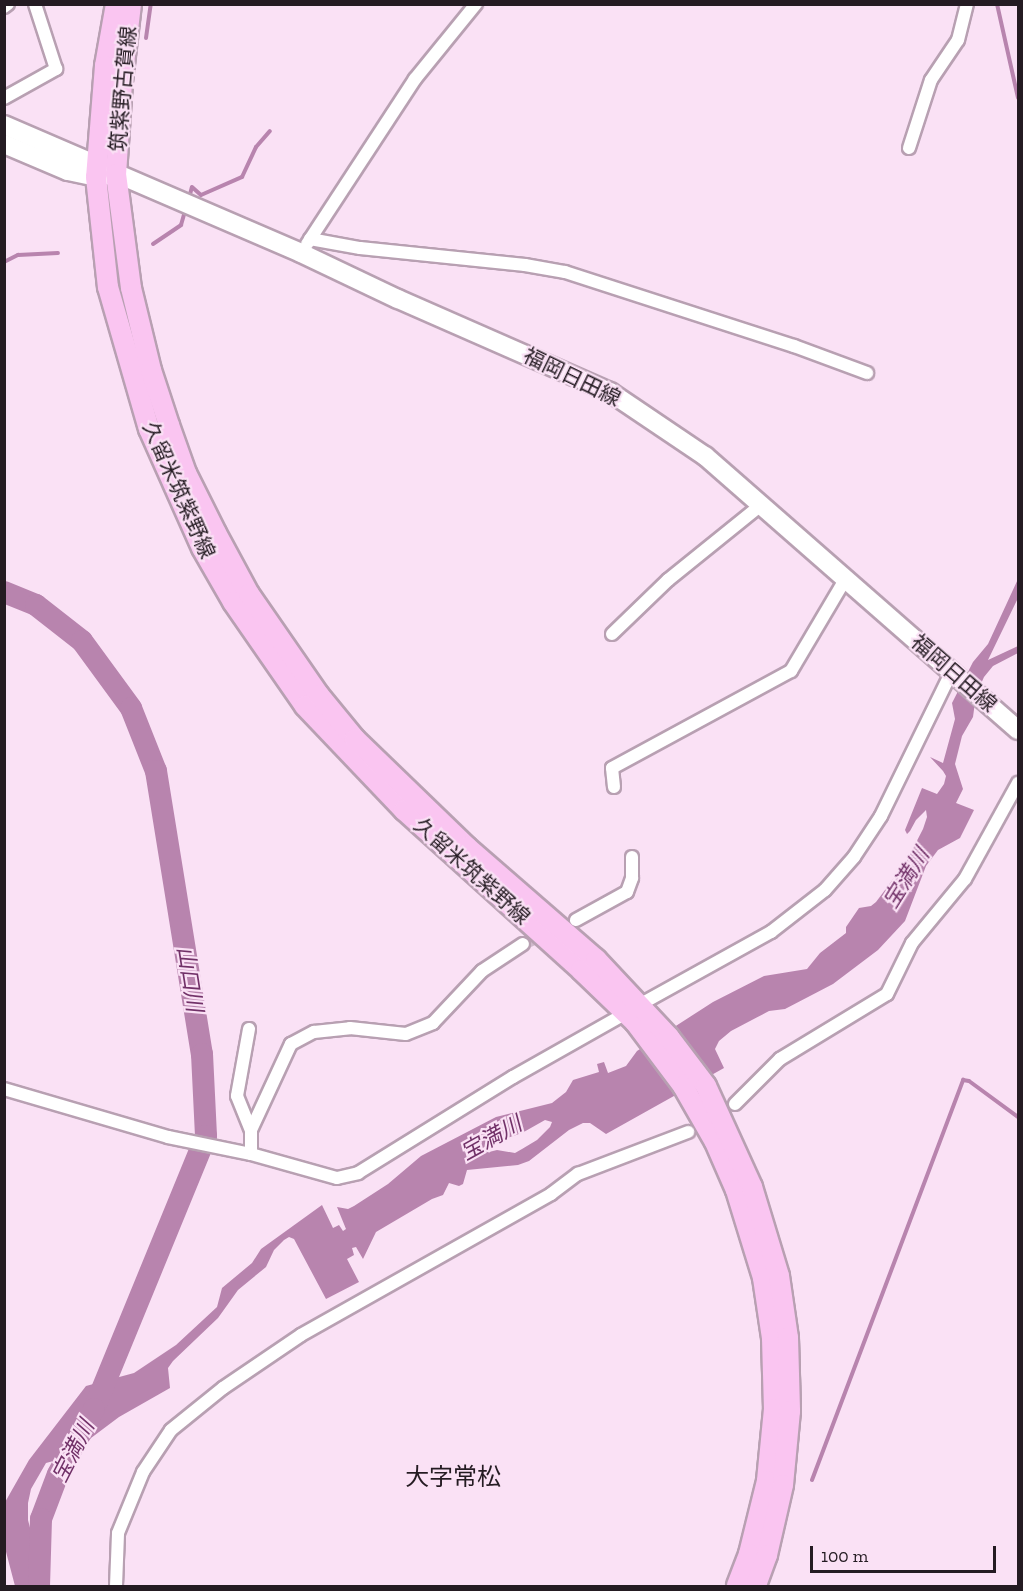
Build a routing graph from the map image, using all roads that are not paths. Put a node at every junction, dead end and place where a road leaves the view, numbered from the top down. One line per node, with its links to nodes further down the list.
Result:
1 (35, 4): 6 (street)
2 (116, 4): 10 (main road, 筑紫野古賀線)
3 (131, 4): 11 (main road, 筑紫野古賀線)
4 (476, 4): 12 (street)
5 (967, 4): 9 (street)
6 (4, 98)
7 (4, 125): 10 (main road, 福岡日田線)
8 (4, 144): 10 (main road, 福岡日田線)
9 (909, 148)
10 (96, 171): 11 (main road, 福岡日田線); 24 (main road, 久留米筑紫野線)
11 (116, 174): 12 (main road, 福岡日田線); 24 (main road, 久留米筑紫野線)
12 (306, 246): 13 (street); 14 (main road, 福岡日田線)
13 (867, 373)
14 (761, 505): 15 (main road, 福岡日田線); 16 (street)
15 (846, 578): 17 (main road, 福岡日田線); 20 (street)
16 (612, 634)
17 (956, 674): 18 (main road, 福岡日田線); 24 (street)
18 (1018, 730)
19 (1018, 783): 28 (street)
20 (614, 786)
21 (632, 856): 22 (street)
22 (576, 920)
23 (523, 944): 29 (street)
24 (637, 1013): 26 (main road, 久留米筑紫野線); 31 (street)
25 (249, 1029): 29 (street)
26 (692, 1082): 33 (main road, 久留米筑紫野線); 34 (main road, 久留米筑紫野線)
27 (4, 1089): 31 (street)
28 (735, 1104)
29 (251, 1130): 31 (street)
30 (688, 1132): 32 (street)
31 (248, 1154)
32 (116, 1587)
33 (737, 1587)
34 (756, 1587)

